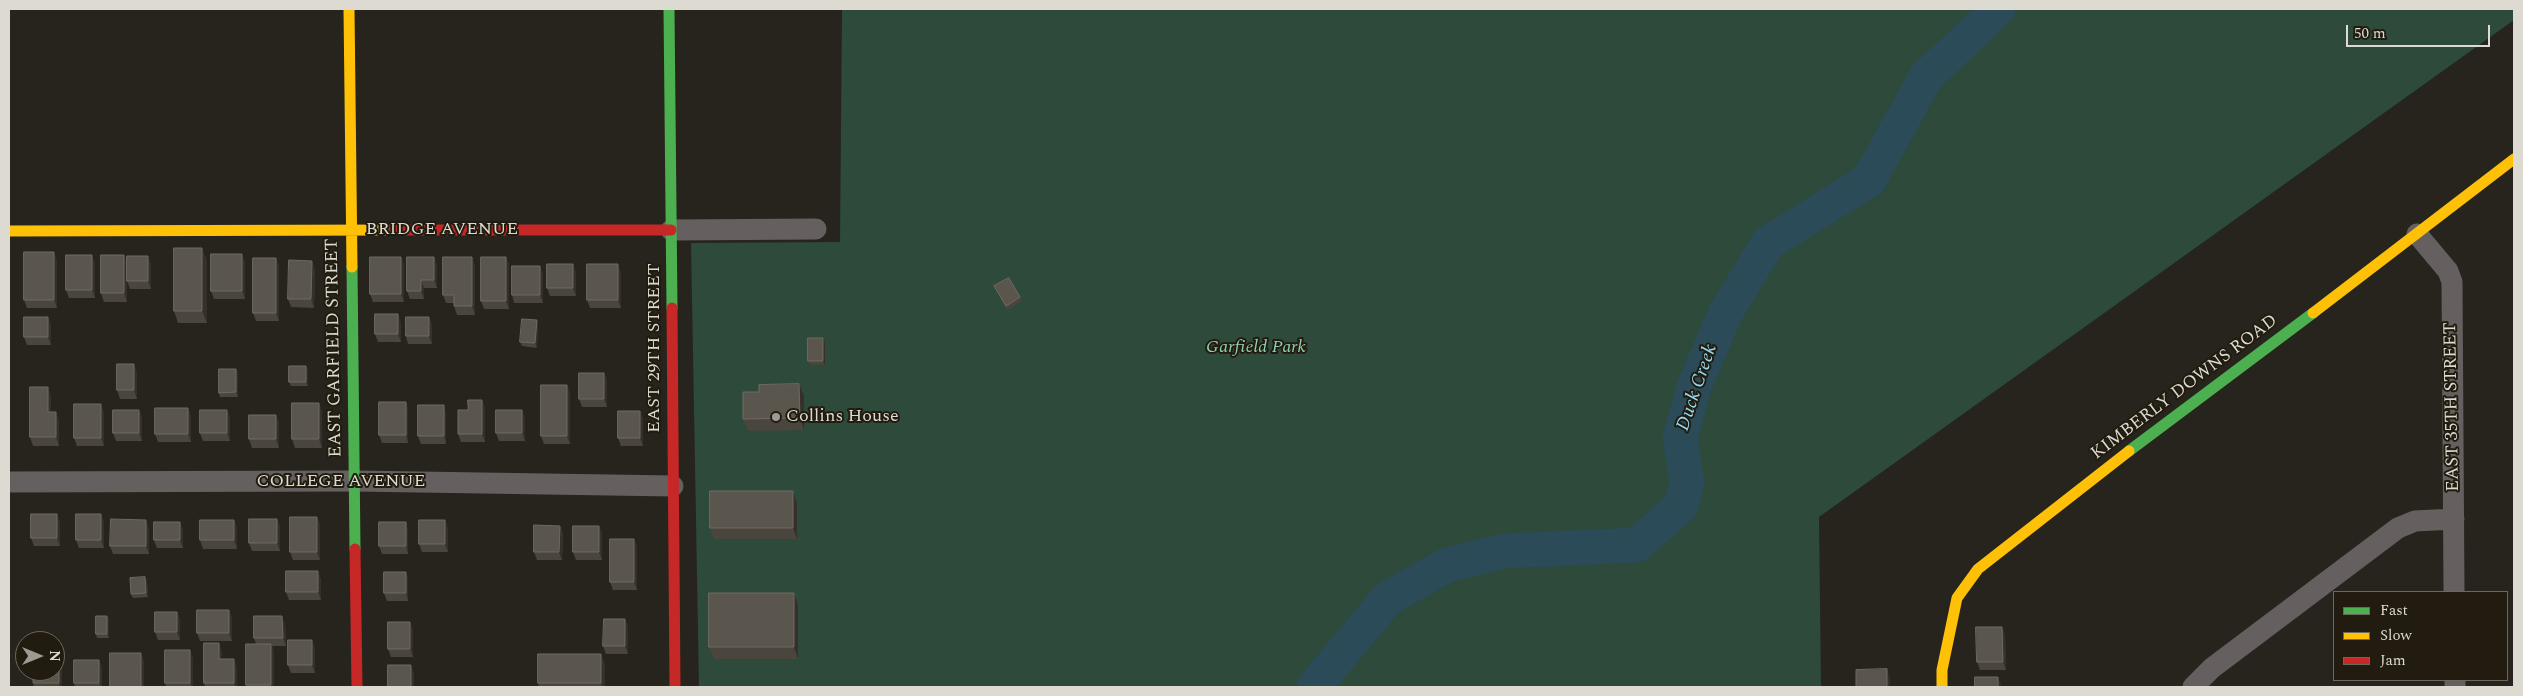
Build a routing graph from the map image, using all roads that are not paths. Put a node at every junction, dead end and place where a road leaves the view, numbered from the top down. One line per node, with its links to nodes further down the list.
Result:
1 (349, 9): 5 (street, EAST GARFIELD STREET)
2 (669, 9): 6 (street, EAST 29TH STREET)
3 (2514, 158): 8 (street, KIMBERLY DOWNS ROAD)
4 (816, 229): 6 (street, BRIDGE AVENUE)
5 (351, 230): 6 (street, BRIDGE AVENUE); 7 (street, BRIDGE AVENUE); 9 (street, EAST GARFIELD STREET)
6 (671, 230): 11 (street, EAST 29TH STREET)
7 (9, 231)
8 (2417, 234): 12 (street, EAST 35TH STREET); 16 (street, KIMBERLY DOWNS ROAD)
9 (354, 481): 10 (street, COLLEGE AVENUE); 11 (street, COLLEGE AVENUE); 14 (street, EAST GARFIELD STREET)
10 (9, 482)
11 (673, 486): 15 (street, EAST 29TH STREET)
12 (2454, 519): 13 (street, EAST 35TH STREET); 17 (street)
13 (2454, 591)
14 (357, 687)
15 (675, 687)
16 (1942, 687)
17 (2193, 687)

